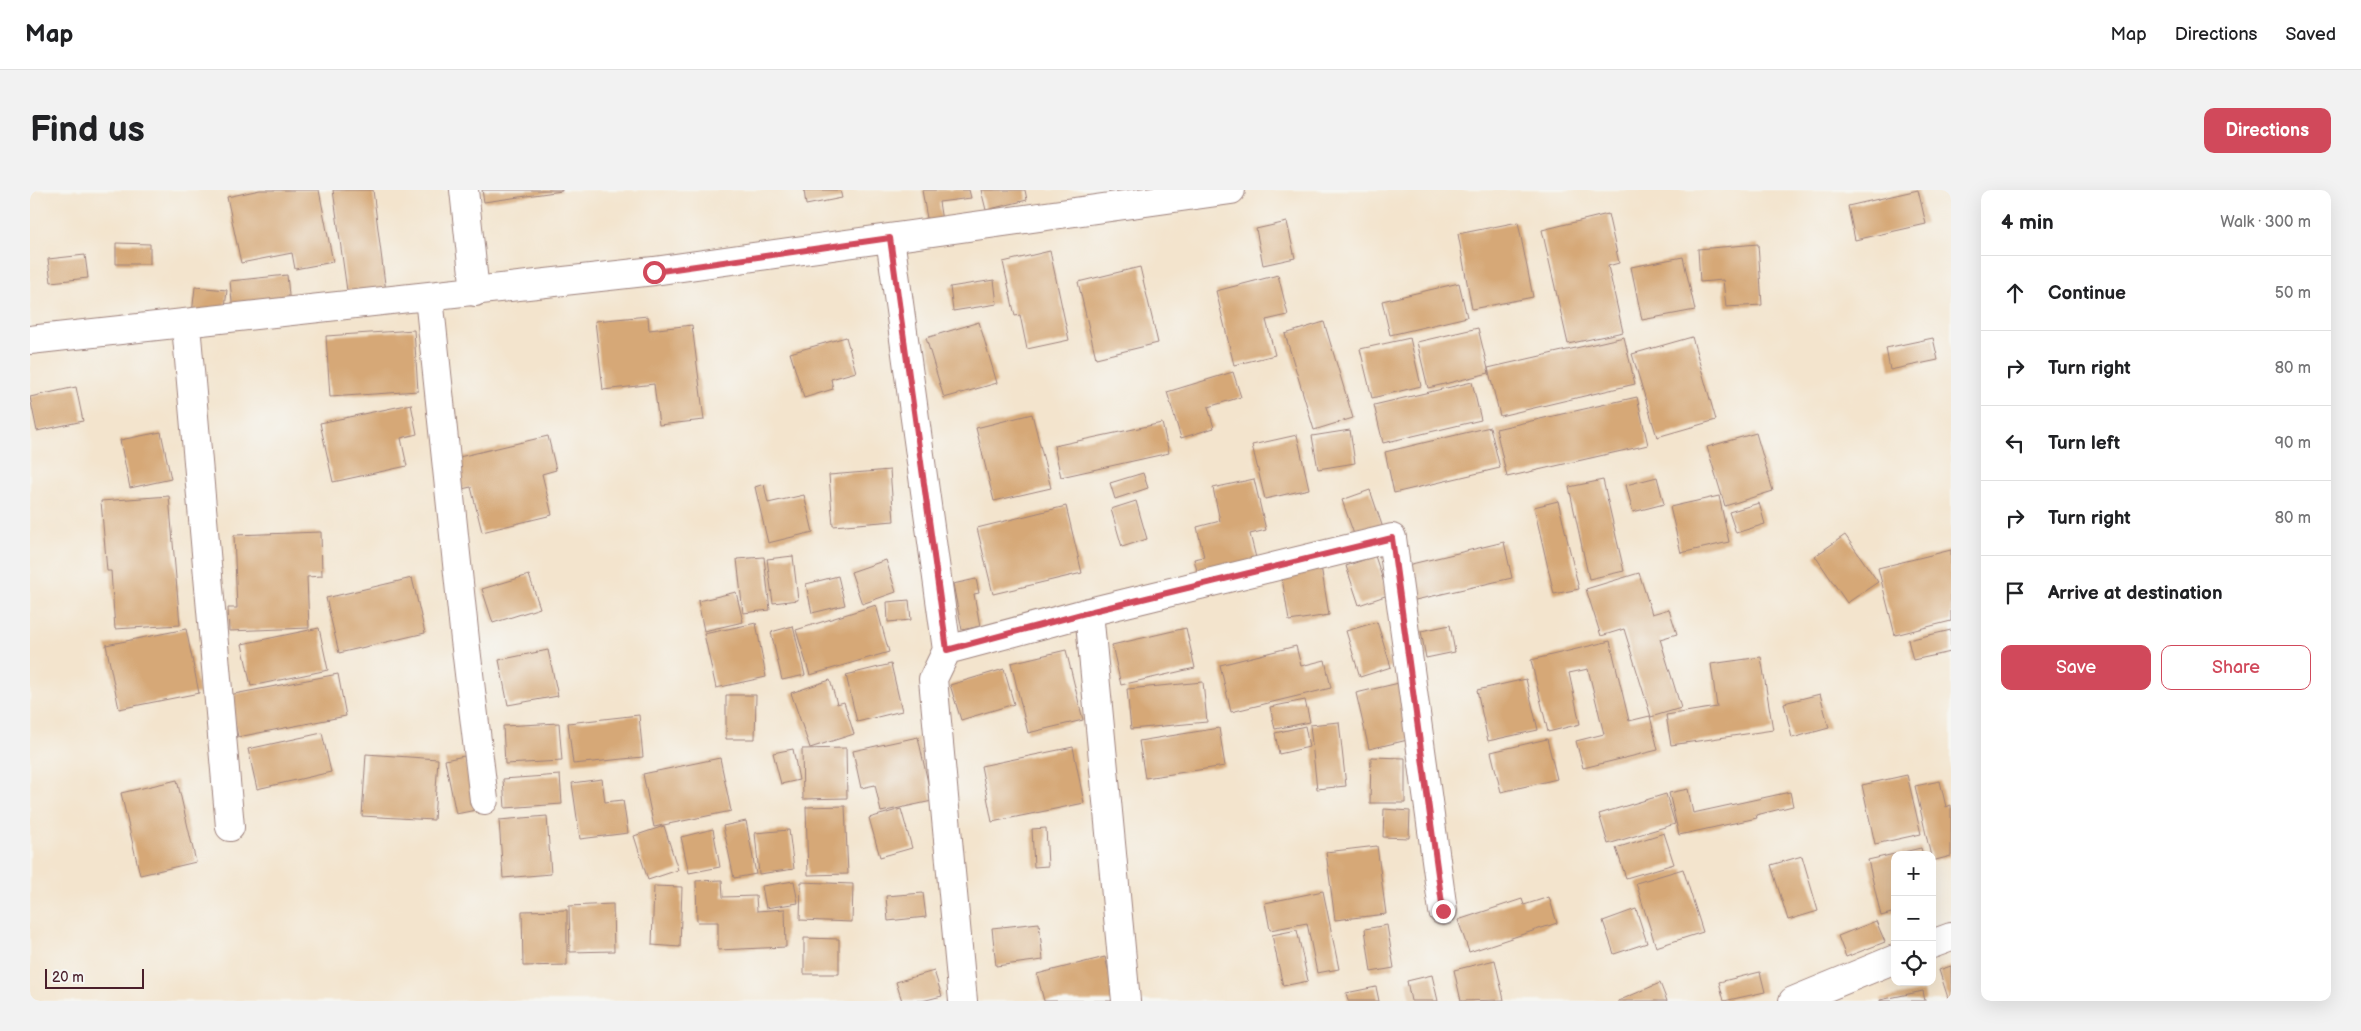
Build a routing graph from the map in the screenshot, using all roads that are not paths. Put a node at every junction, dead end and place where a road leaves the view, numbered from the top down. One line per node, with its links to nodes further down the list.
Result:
1 (464, 190): 4 (street)
2 (1231, 190): 3 (street)
3 (890, 238): 4 (street); 9 (street)
4 (475, 292): 5 (street)
5 (429, 297): 6 (street); 10 (street)
6 (186, 325): 7 (street); 11 (street)
7 (30, 340)
8 (1089, 612): 9 (street); 12 (street); 17 (street)
9 (947, 650): 16 (street)
10 (484, 800)
11 (230, 827)
12 (1443, 911)
13 (1951, 937): 14 (street)
14 (1936, 943)
15 (1891, 961): 18 (street)
16 (963, 1001)
17 (1126, 1001)
18 (1793, 1001)

